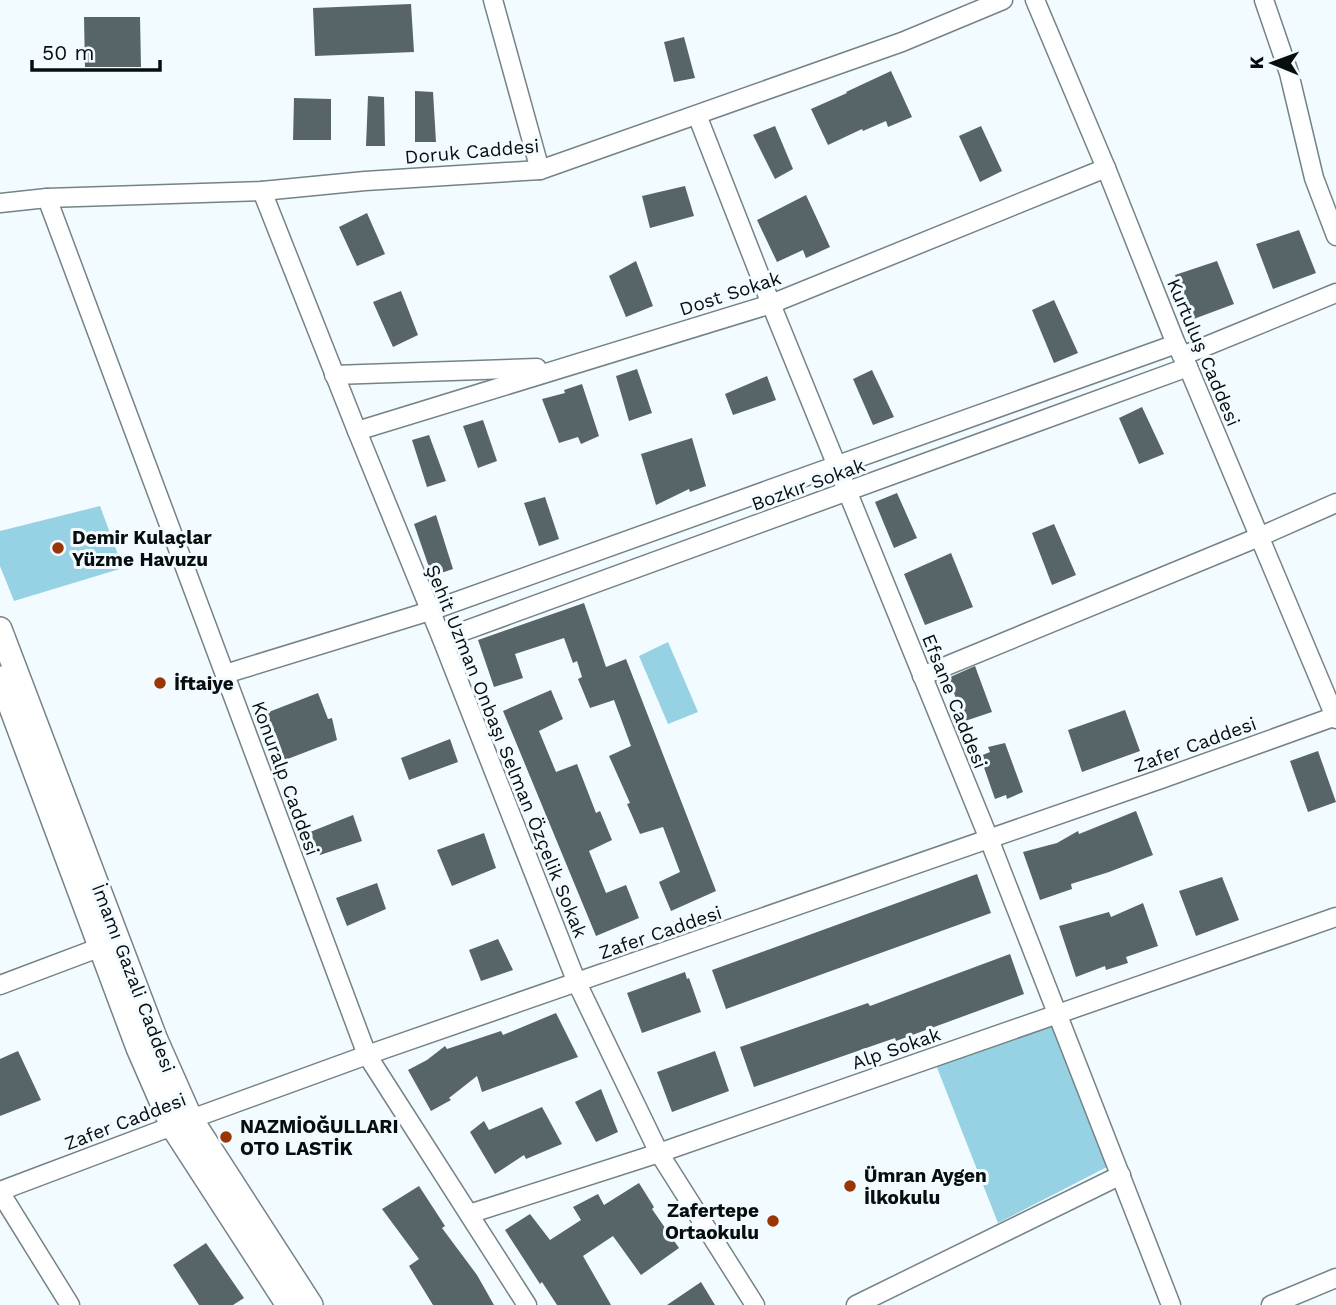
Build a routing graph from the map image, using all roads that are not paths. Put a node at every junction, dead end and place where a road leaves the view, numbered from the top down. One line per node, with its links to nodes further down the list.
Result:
1 (493, 0): 7 (street)
2 (1003, 0): 5 (street, Doruk Caddesi)
3 (1035, 0): 6 (street, Kurtuluş Caddesi)
4 (1264, 0): 11 (street)
5 (697, 115): 7 (street, Doruk Caddesi); 13 (street, Efsane Caddesi)
6 (1106, 168): 13 (street, Dost Sokak); 14 (street, Kurtuluş Caddesi)
7 (540, 170): 8 (street, Doruk Caddesi)
8 (262, 191): 9 (street, Doruk Caddesi); 16 (street, Şehit Uzman Onbaşı Selman Özçelik Sokak)
9 (47, 198): 10 (street, Doruk Caddesi); 25 (street, Konuralp Caddesi)
10 (0, 203)
11 (1336, 236)
12 (1336, 293): 14 (street)
13 (771, 304): 15 (street, Dost Sokak); 18 (street, Efsane Caddesi)
14 (1182, 356): 18 (street, Bozkır Sokak); 19 (street, Bozkır Sokak); 21 (street, Kurtuluş Caddesi)
15 (562, 368): 16 (street); 17 (street, Dost Sokak)
16 (334, 375): 17 (street, Şehit Uzman Onbaşı Selman Özçelik Sokak)
17 (357, 431): 22 (street, Şehit Uzman Onbaşı Selman Özçelik Sokak)
18 (838, 465): 19 (street, Efsane Caddesi); 22 (street, Bozkır Sokak)
19 (848, 492): 24 (street, Bozkır Sokak); 26 (street, Efsane Caddesi)
20 (1336, 503): 21 (street)
21 (1259, 537): 26 (street); 28 (street, Kurtuluş Caddesi)
22 (430, 611): 24 (street, Şehit Uzman Onbaşı Selman Özçelik Sokak); 25 (street, Bozkır Sokak)
23 (0, 629): 36 (main road, İmamı Gazali Caddesi)
24 (442, 639): 32 (street, Şehit Uzman Onbaşı Selman Özçelik Sokak)
25 (225, 674): 35 (street, Konuralp Caddesi)
26 (922, 676): 29 (street, Efsane Caddesi)
27 (0, 678): 31 (main road, İmamı Gazali Caddesi)
28 (1336, 717): 29 (street, Zafer Caddesi)
29 (989, 839): 32 (street, Zafer Caddesi); 34 (street, Efsane Caddesi)
30 (1336, 917): 34 (street, Alp Sokak)
31 (101, 947): 33 (street); 36 (main road, İmamı Gazali Caddesi)
32 (577, 983): 35 (street, Zafer Caddesi); 37 (street, Şehit Uzman Onbaşı Selman Özçelik Sokak)
33 (0, 985)
34 (1058, 1014): 37 (street, Alp Sokak); 38 (street, Efsane Caddesi)
35 (367, 1055): 36 (street, Zafer Caddesi); 40 (street, Konuralp Caddesi)
36 (182, 1122): 39 (street, Zafer Caddesi); 43 (main road, İmamı Gazali Caddesi); 44 (main road, İmamı Gazali Caddesi)
37 (659, 1153): 40 (street, Alp Sokak); 46 (street, Şehit Uzman Onbaşı Selman Özçelik Sokak)
38 (1121, 1175): 47 (street); 48 (street, Efsane Caddesi)
39 (0, 1191): 42 (street)
40 (469, 1214): 45 (street, Konuralp Caddesi)
41 (1336, 1278): 49 (street)
42 (70, 1305)
43 (288, 1305)
44 (311, 1305)
45 (527, 1305)
46 (755, 1305)
47 (856, 1305)
48 (1171, 1305)
49 (1271, 1305)

